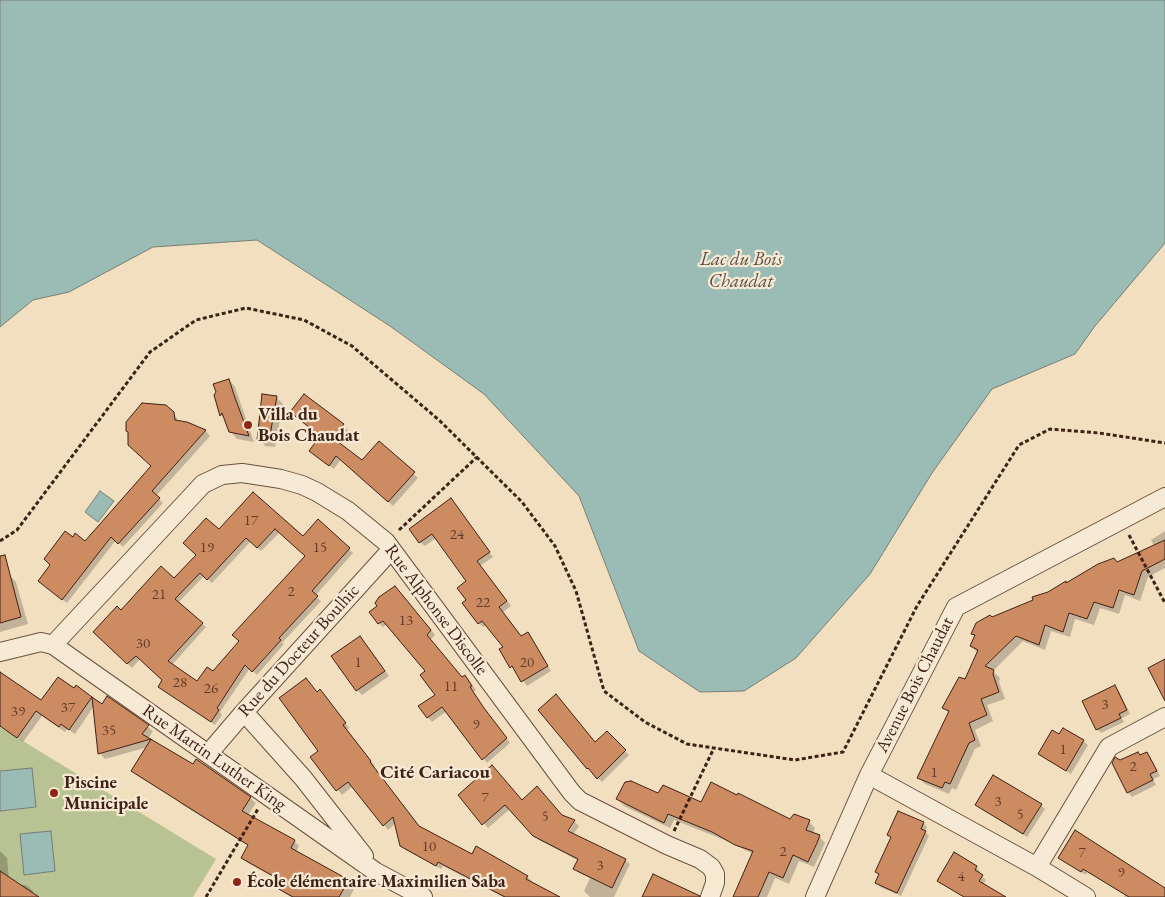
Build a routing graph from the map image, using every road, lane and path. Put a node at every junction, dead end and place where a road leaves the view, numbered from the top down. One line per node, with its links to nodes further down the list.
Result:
1 (1165, 443): 12 (path)
2 (477, 457): 5 (path); 6 (path); 12 (path)
3 (1165, 497): 4 (street, Avenue Bois Chaudat)
4 (1120, 519): 7 (path); 14 (street, Avenue Bois Chaudat)
5 (0, 541)
6 (388, 546): 8 (street, Rue Alphonse Discolle); 10 (street, Rue du Docteur Boulhic); 16 (street, Rue Alphonse Discolle)
7 (1165, 603)
8 (53, 645): 9 (street); 13 (street, Rue Martin Luther King)
9 (0, 652)
10 (244, 712): 13 (street, Rue du Docteur Boulhic); 18 (street)
11 (1165, 717): 17 (street)
12 (714, 748): 16 (path)
13 (209, 753): 15 (street, Rue Martin Luther King)
14 (869, 775): 17 (street); 22 (street, Avenue Bois Chaudat)
15 (267, 794): 18 (street, Rue Martin Luther King); 19 (path)
16 (667, 845): 21 (street, Rue Alphonse Discolle)
17 (1037, 867): 23 (street)
18 (376, 872): 20 (street, Rue Martin Luther King)
19 (206, 897)
20 (423, 897)
21 (710, 897)
22 (815, 897)
23 (1086, 897)

